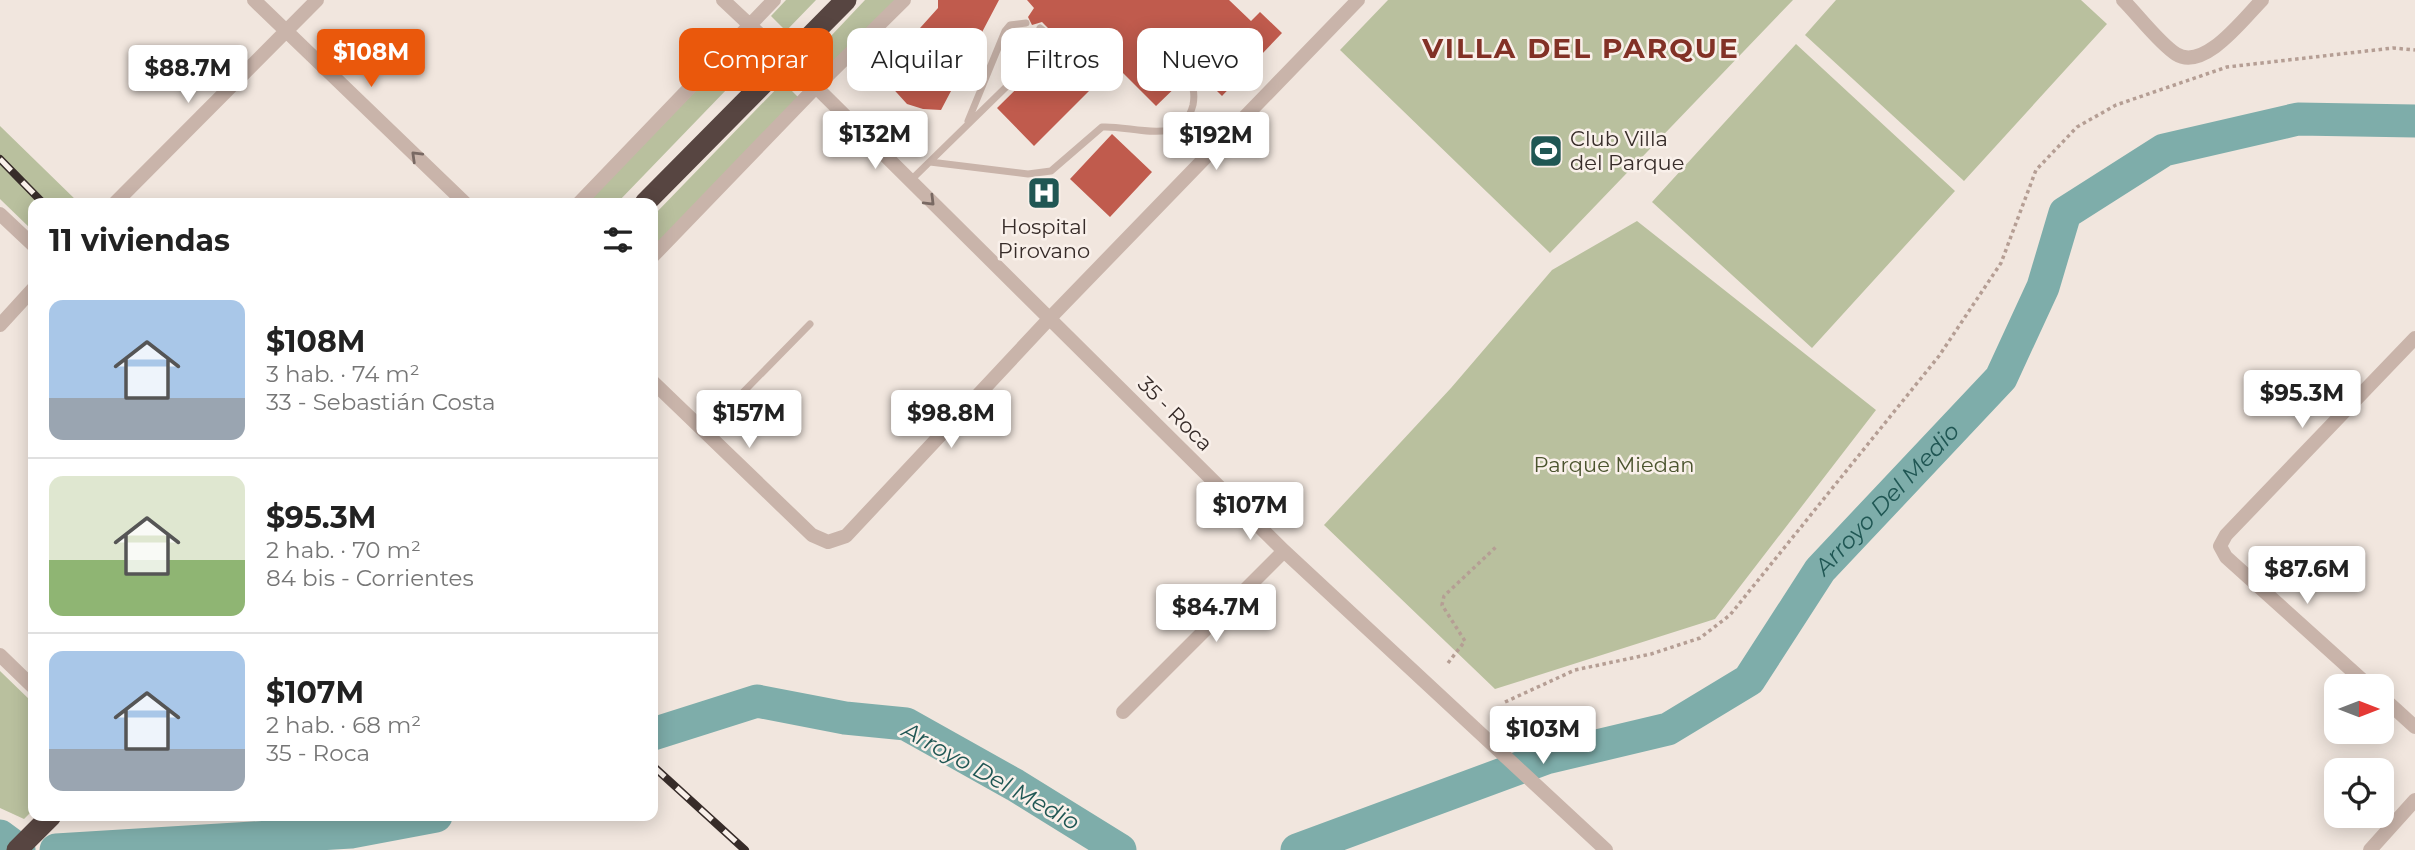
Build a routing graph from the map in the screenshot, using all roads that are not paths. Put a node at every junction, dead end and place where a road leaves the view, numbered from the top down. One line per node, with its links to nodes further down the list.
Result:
1 (254, 0): 14 (street)
2 (317, 0): 14 (street)
3 (723, 0): 11 (street, 35 - Roca)
4 (774, 0): 11 (street)
5 (846, 0): 13 (highway)
6 (904, 0): 15 (street)
7 (1358, 0): 32 (street)
8 (2123, 0): 9 (street)
9 (2262, 0)
10 (1026, 23): 21 (lane)
11 (749, 25): 12 (street, 35 - Roca); 26 (street)
12 (752, 28)
13 (818, 28)
14 (286, 32): 24 (street); 25 (street, one-way to 14)
15 (833, 70)
16 (755, 91): 27 (highway)
17 (812, 91): 30 (street)
18 (820, 91): 23 (street, 35 - Roca)
19 (1002, 91): 21 (lane)
20 (1194, 91): 22 (lane)
21 (967, 126): 22 (lane)
22 (930, 162): 23 (lane)
23 (910, 181): 32 (street, 35 - Roca, one-way to 32)
24 (120, 198)
25 (460, 198)
26 (584, 198)
27 (650, 198)
28 (0, 214): 29 (street)
29 (28, 240)
30 (658, 251)
31 (28, 294): 34 (street)
32 (1049, 319): 37 (street); 38 (street, 35 - Roca)
33 (810, 324): 37 (lane)
34 (0, 325)
35 (2415, 338): 40 (street)
36 (658, 387): 37 (street)
37 (705, 432)
38 (1284, 551): 43 (street); 48 (street, 35 - Roca)
39 (0, 655): 41 (street)
40 (2356, 674)
41 (28, 682)
42 (2394, 709): 44 (street)
43 (1123, 712)
44 (2415, 727)
45 (2415, 800): 49 (street)
46 (46, 821): 47 (highway)
47 (17, 850)
48 (1606, 850)
49 (2370, 850)

